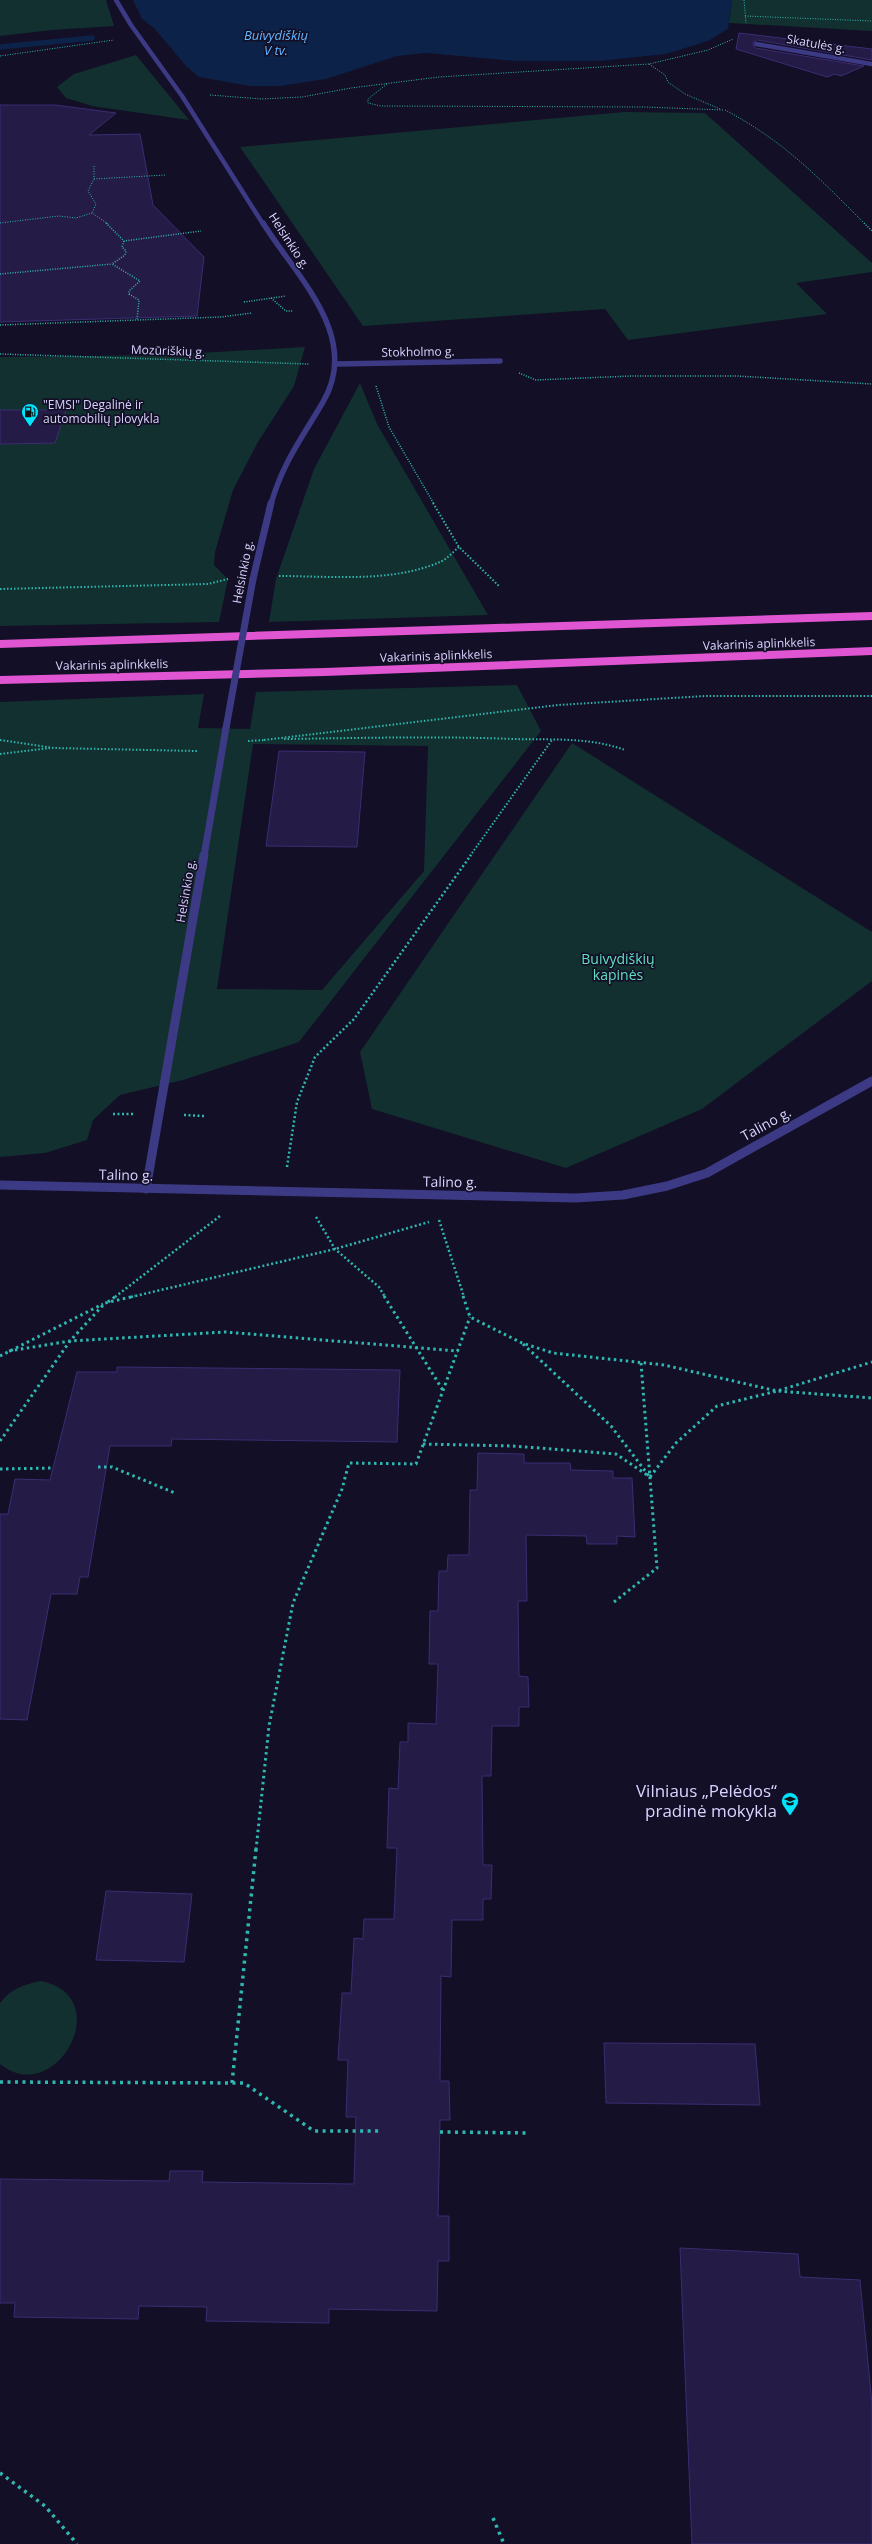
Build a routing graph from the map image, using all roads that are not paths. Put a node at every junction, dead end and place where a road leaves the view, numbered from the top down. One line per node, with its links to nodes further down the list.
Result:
1 (116, 0): 5 (street, Helsinkio g.)
2 (756, 44): 3 (street, Skatulės g.)
3 (872, 64)
4 (500, 361): 5 (street, Stokholmo g.)
5 (336, 364): 12 (street, Helsinkio g., bridge)
6 (872, 616): 7 (highway, Vakarinis aplinkkelis)
7 (0, 644)
8 (872, 651): 9 (highway, Vakarinis aplinkkelis)
9 (0, 680)
10 (872, 1081): 12 (street, Talino g.)
11 (0, 1185): 12 (street, Talino g.)
12 (146, 1189)

